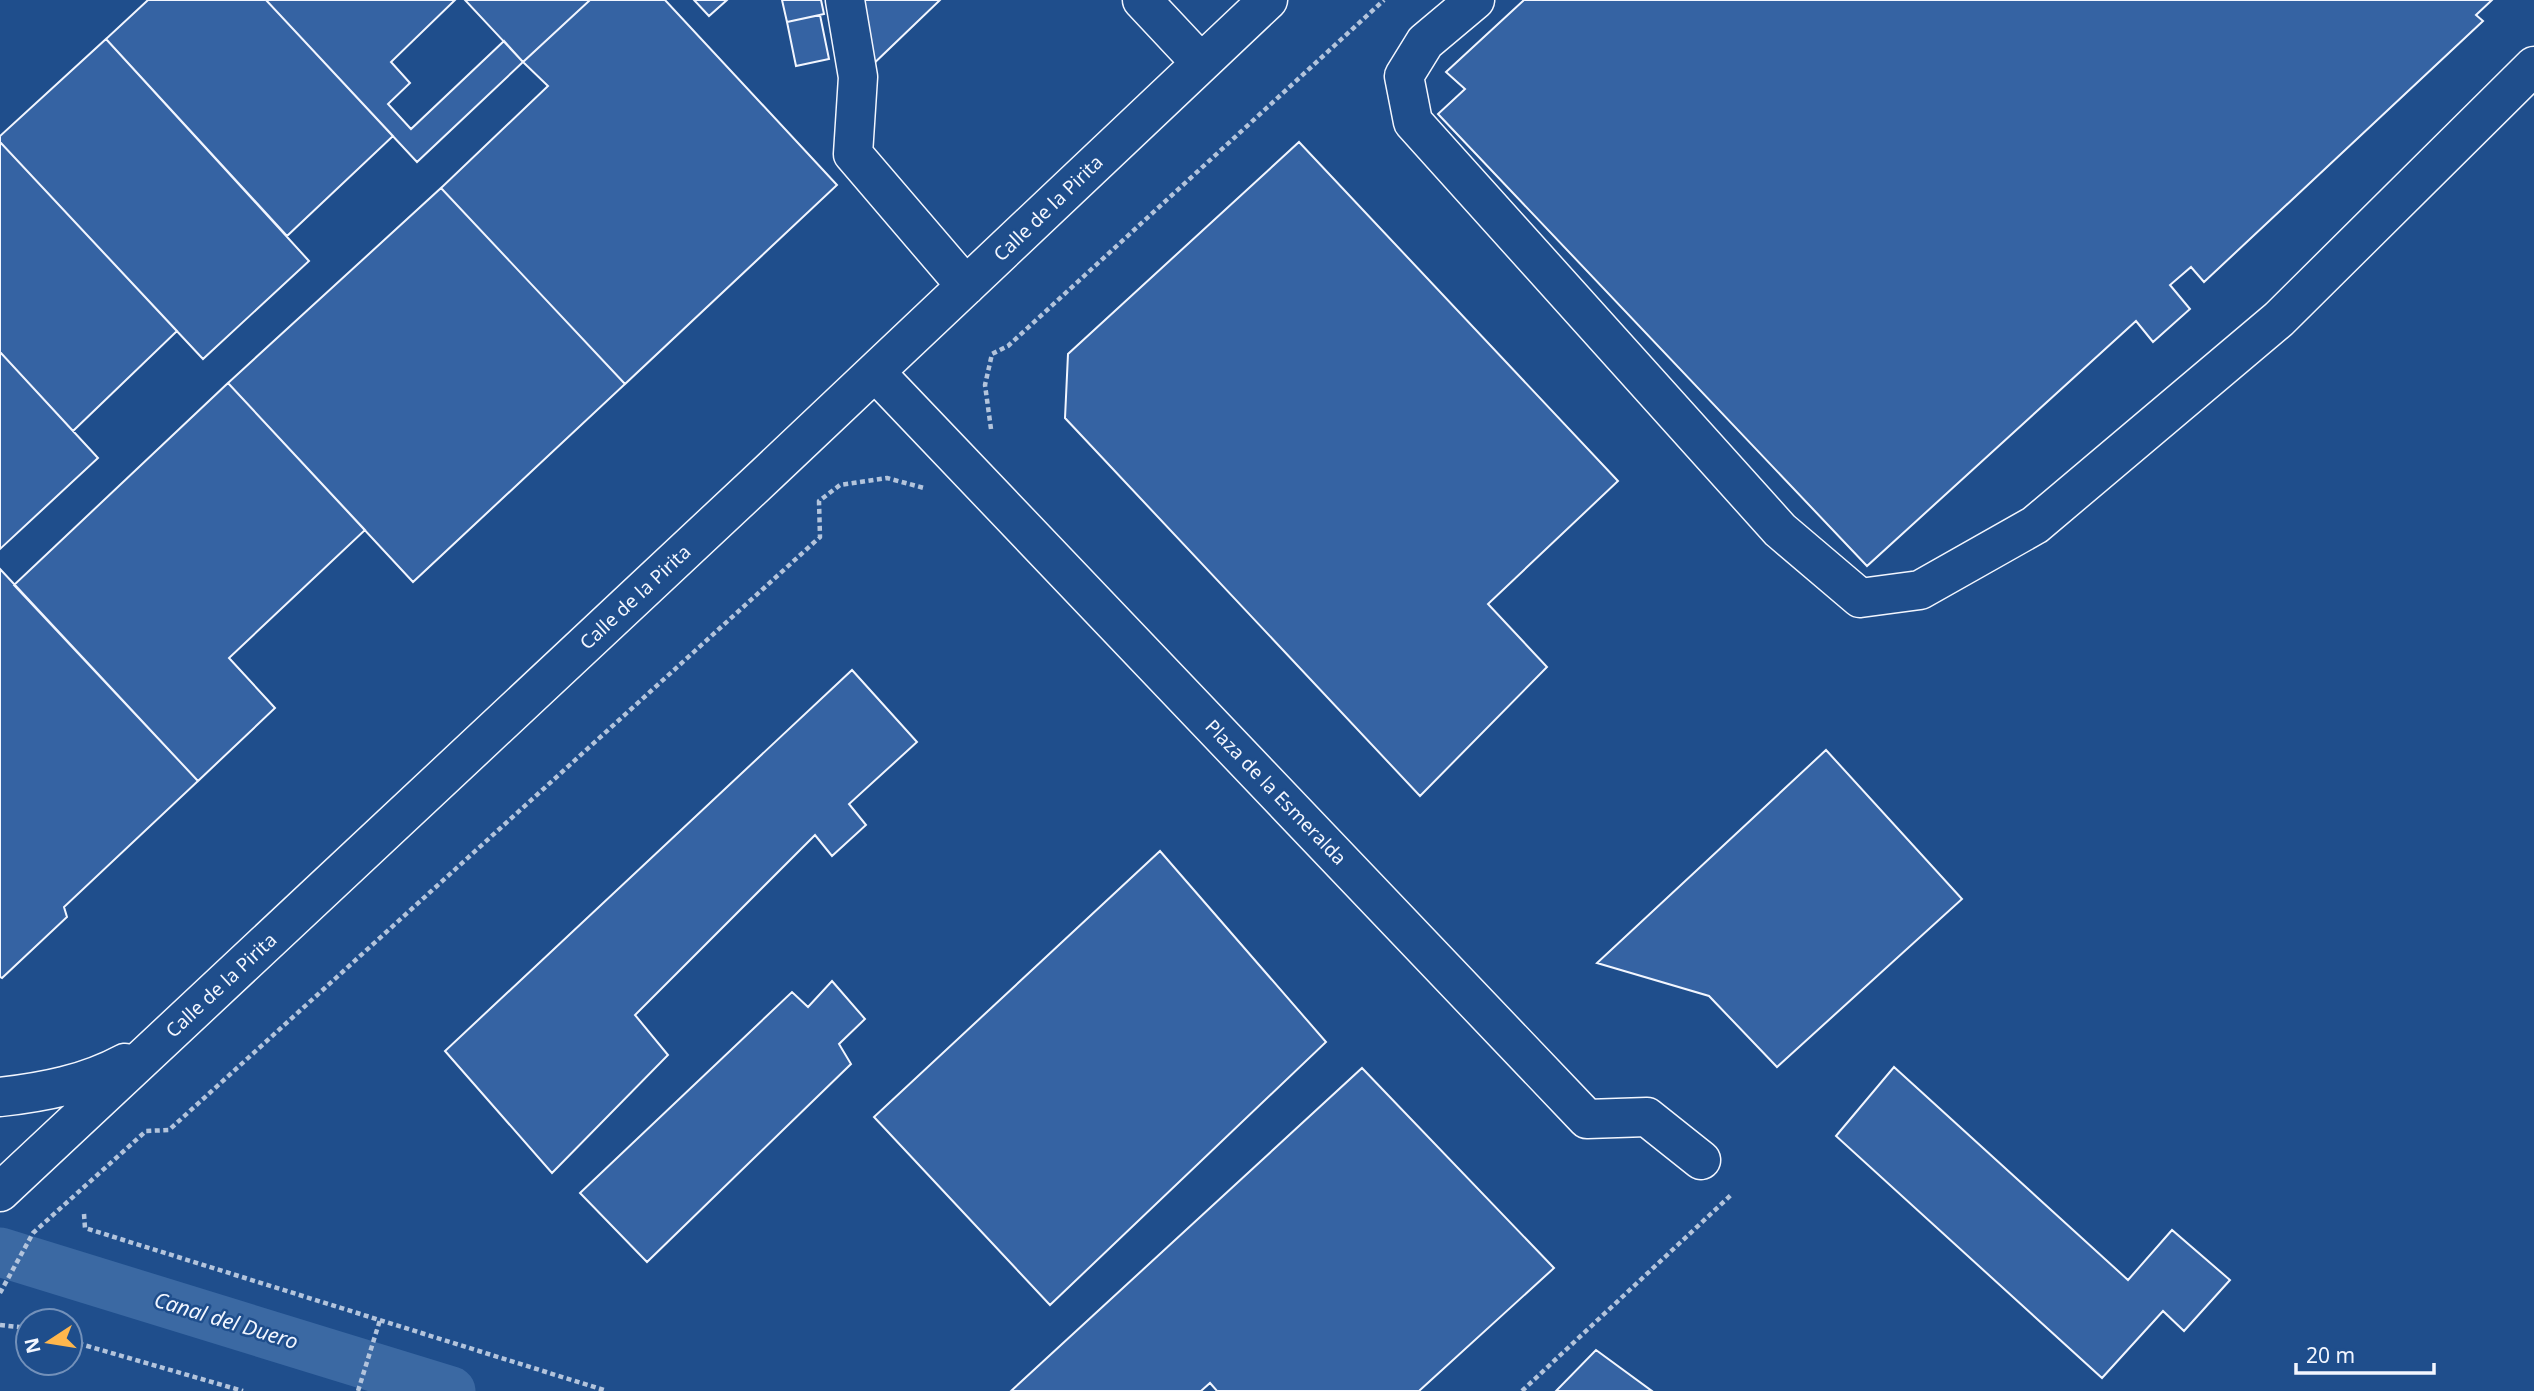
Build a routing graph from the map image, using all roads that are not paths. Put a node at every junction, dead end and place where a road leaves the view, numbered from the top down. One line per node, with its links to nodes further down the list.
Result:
1 (845, 0): 7 (street)
2 (1142, 0): 5 (street)
3 (1268, 0): 5 (street, Calle de la Pirita)
4 (1475, 0): 6 (street)
5 (1201, 63): 7 (street, Calle de la Pirita)
6 (2534, 66)
7 (966, 286): 8 (street, Calle de la Pirita)
8 (875, 372): 9 (street, Calle de la Pirita); 11 (street, Plaza de la Esmeralda)
9 (157, 1044): 10 (street); 12 (street, Calle de la Pirita)
10 (0, 1097)
11 (1701, 1160)
12 (0, 1192)

